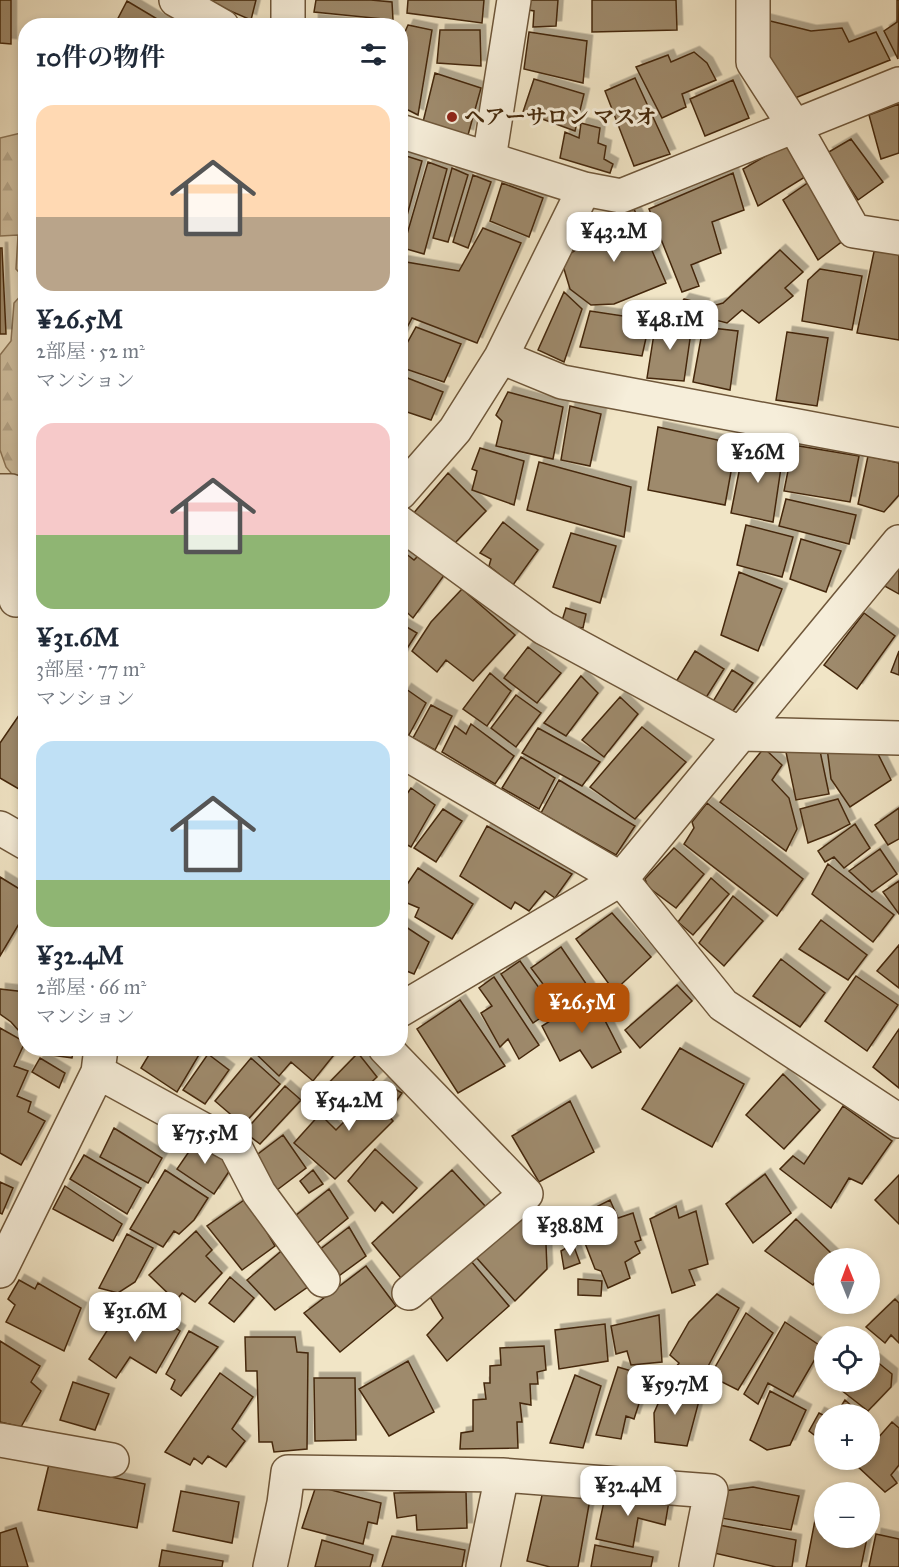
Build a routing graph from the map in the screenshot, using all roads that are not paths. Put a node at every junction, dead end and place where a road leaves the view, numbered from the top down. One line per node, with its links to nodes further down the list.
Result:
1 (176, 0): 5 (street)
2 (288, 0): 6 (street)
3 (514, 0): 10 (street)
4 (753, 0): 8 (street)
5 (208, 18)
6 (288, 18)
7 (899, 84): 8 (street)
8 (795, 127): 11 (street); 12 (street)
9 (408, 134): 10 (street)
10 (489, 159): 11 (street)
11 (584, 189): 13 (street)
12 (899, 238)
13 (501, 357): 14 (street); 15 (street)
14 (899, 445)
15 (408, 485)
16 (0, 491): 19 (street)
17 (408, 529): 20 (street)
18 (899, 542): 20 (street)
19 (16, 600)
20 (740, 734): 21 (street); 25 (street)
21 (897, 742)
22 (408, 755): 25 (street)
23 (0, 828): 24 (street)
24 (18, 838)
25 (621, 879): 26 (street); 29 (street)
26 (408, 1005)
27 (393, 1056): 32 (street)
28 (99, 1060): 30 (street); 31 (street)
29 (899, 1121)
30 (0, 1271)
31 (323, 1280)
32 (409, 1293)
33 (0, 1440): 34 (street)
34 (112, 1460)
35 (501, 1475): 36 (street); 37 (street); 38 (street)
36 (270, 1567)
37 (483, 1567)
38 (696, 1567)

